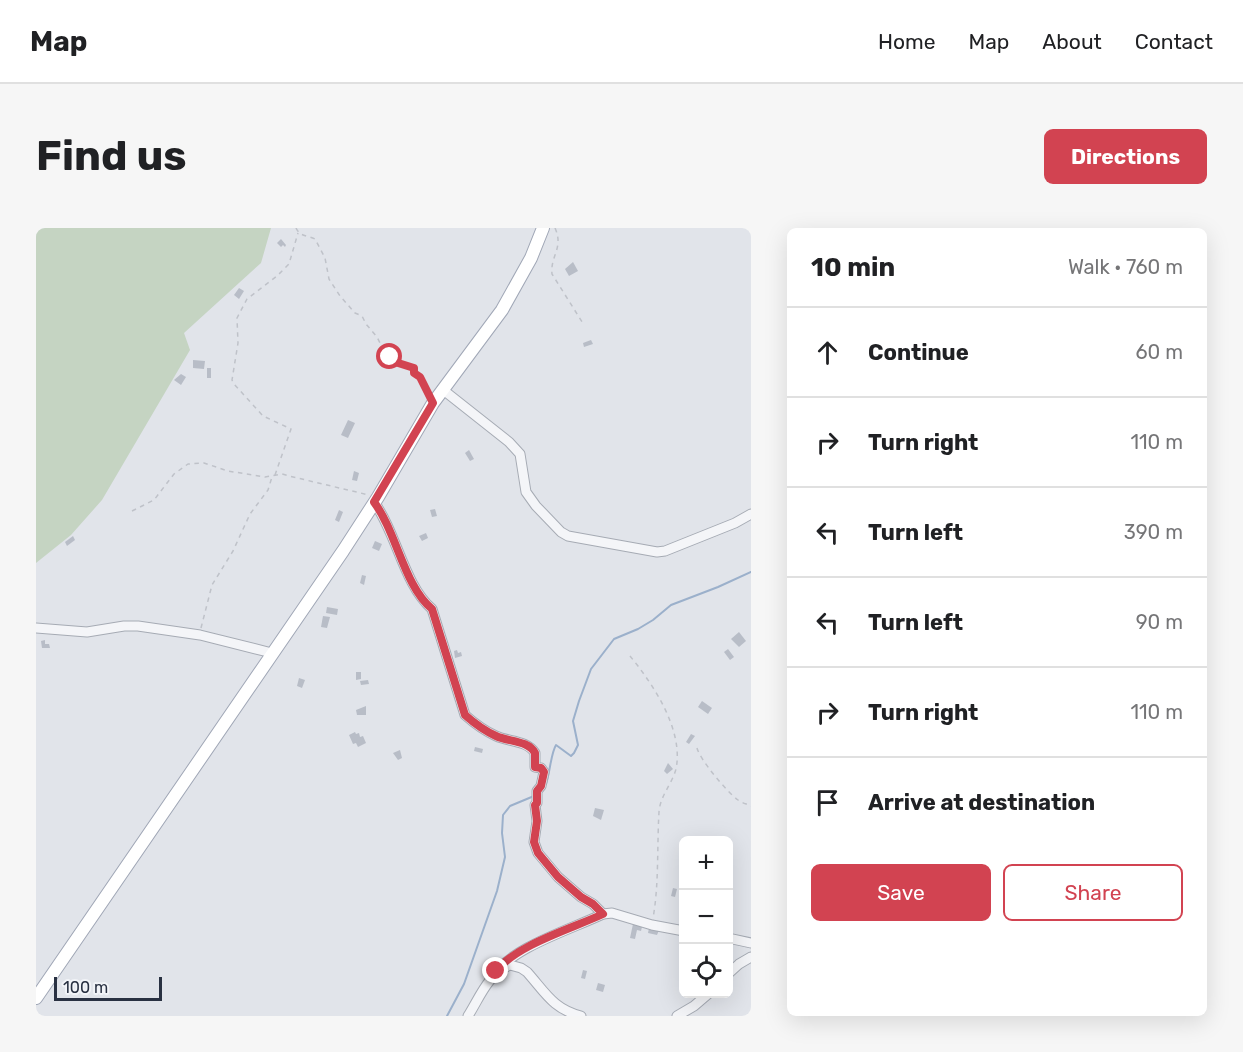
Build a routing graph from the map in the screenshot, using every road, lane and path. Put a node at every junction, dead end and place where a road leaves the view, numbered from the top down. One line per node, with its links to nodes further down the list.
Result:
1 (296, 228): 4 (path)
2 (543, 228): 6 (main road)
3 (555, 228): 5 (path)
4 (298, 233): 7 (path); 8 (path)
5 (584, 325)
6 (442, 389): 7 (main road); 11 (street)
7 (433, 403): 9 (main road)
8 (274, 475): 9 (path); 10 (path); 13 (path)
9 (376, 500): 14 (main road); 18 (street)
10 (132, 511)
11 (751, 514)
12 (36, 628): 13 (street)
13 (200, 635): 14 (street)
14 (272, 653): 26 (main road)
15 (630, 656): 19 (path)
16 (697, 748): 17 (path)
17 (751, 806)
18 (603, 914): 19 (street); 25 (street)
19 (652, 925): 20 (street)
20 (679, 930)
21 (733, 939): 22 (street)
22 (751, 943)
23 (751, 957): 24 (street)
24 (733, 970)
25 (493, 977): 28 (street); 29 (street)
26 (36, 998)
27 (703, 998): 30 (street)
28 (468, 1016)
29 (580, 1016)
30 (677, 1016)

